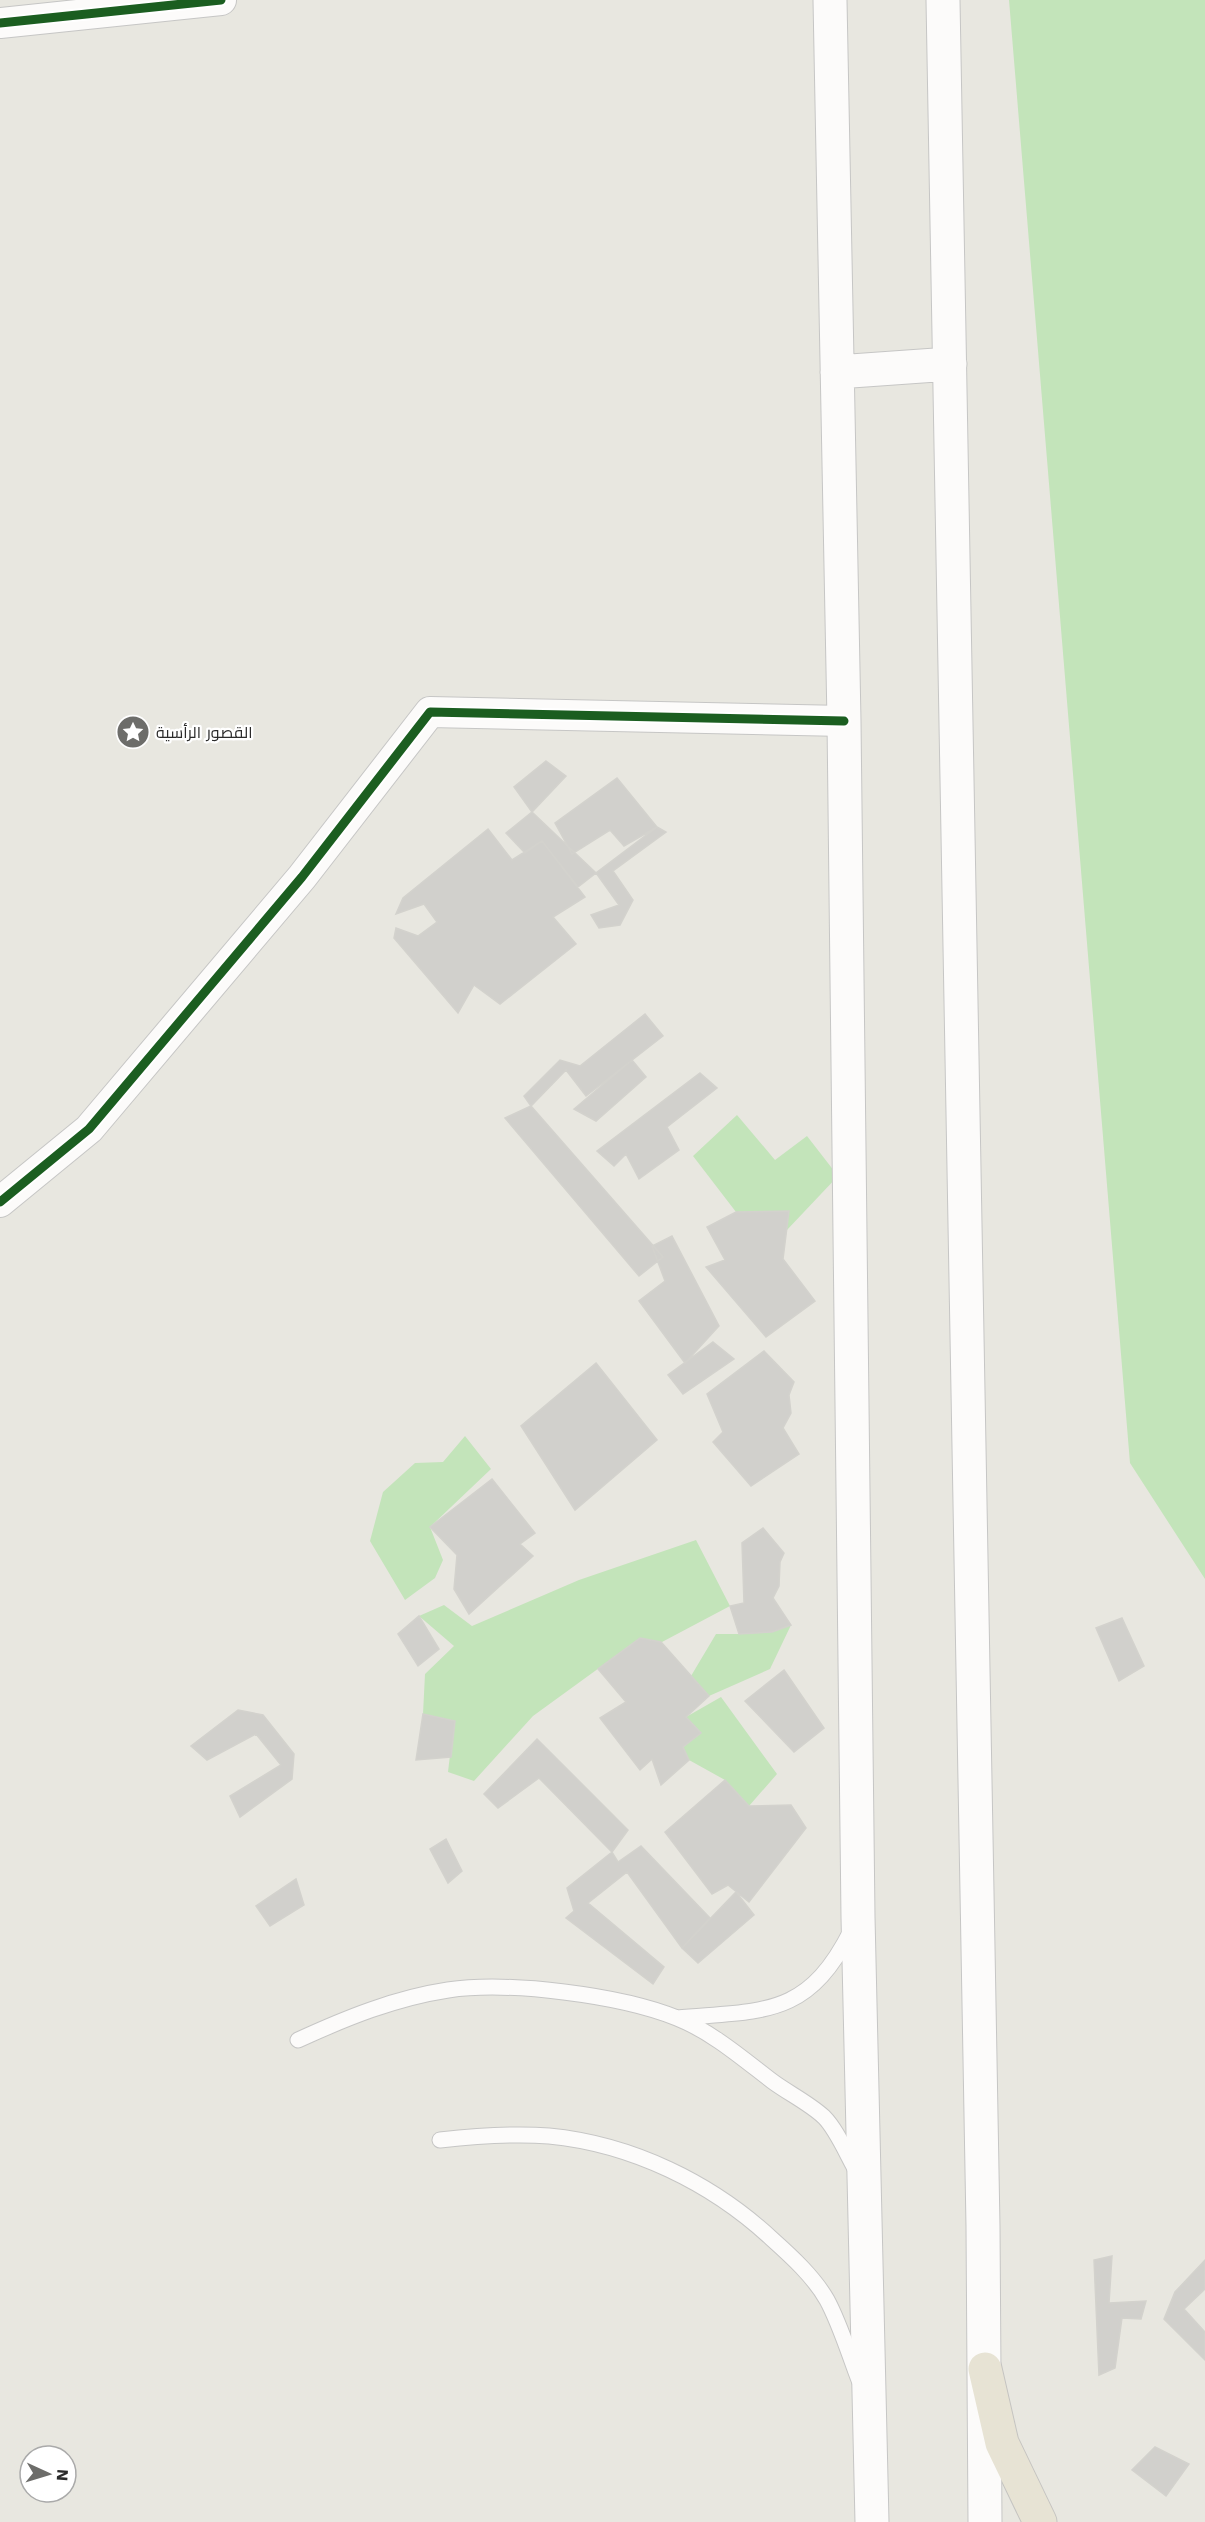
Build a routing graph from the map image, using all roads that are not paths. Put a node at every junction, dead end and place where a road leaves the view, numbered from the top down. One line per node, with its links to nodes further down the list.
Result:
1 (222, 0): 4 (street)
2 (830, 0): 6 (main road)
3 (944, 0): 5 (main road)
4 (0, 23)
5 (951, 364): 6 (main road); 14 (main road)
6 (837, 372): 7 (main road)
7 (844, 722): 8 (street); 9 (main road)
8 (0, 1202)
9 (858, 1917): 10 (lane); 13 (main road)
10 (677, 2018): 11 (lane); 13 (lane)
11 (298, 2040)
12 (440, 2140): 15 (lane)
13 (864, 2184): 15 (main road)
14 (985, 2369): 17 (main road); 18 (highway)
15 (869, 2406): 16 (main road)
16 (872, 2512)
17 (984, 2513)
18 (1040, 2522)

